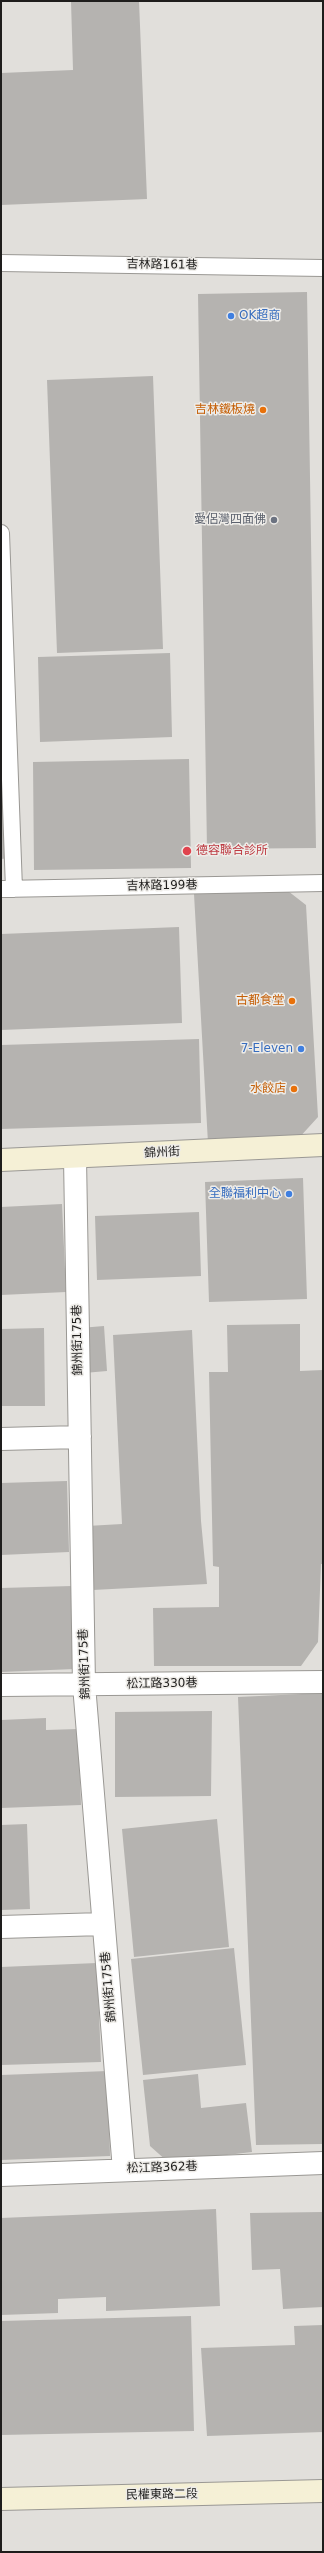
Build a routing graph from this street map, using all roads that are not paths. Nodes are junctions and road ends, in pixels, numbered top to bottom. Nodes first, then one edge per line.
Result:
1 (1, 263) edge
2 (323, 268) edge
3 (1, 533) edge
4 (323, 883) edge
5 (8, 889) edge
6 (323, 1145) edge
7 (75, 1158) junction
8 (1, 1160) edge
9 (80, 1437) junction
10 (1, 1439) edge
11 (323, 1682) edge
12 (84, 1684) junction
13 (1, 1685) edge
14 (103, 1924) junction
15 (1, 1927) edge
16 (323, 2163) edge
17 (124, 2170) junction
18 (1, 2175) edge
19 (323, 2491) edge
20 (1, 2499) edge

1 - 2 lane, 吉林路161巷
3 - 5 lane
4 - 5 lane, 吉林路199巷
6 - 7 street, 錦州街
7 - 8 street, 錦州街
7 - 9 street, 錦州街175巷
9 - 10 street
9 - 12 street, 錦州街175巷
11 - 12 street, 松江路330巷
12 - 13 street, 松江路330巷
12 - 14 street, 錦州街175巷
14 - 15 street
14 - 17 street, 錦州街175巷
16 - 17 street, 松江路362巷
17 - 18 street, 松江路362巷
19 - 20 street, 民權東路二段

